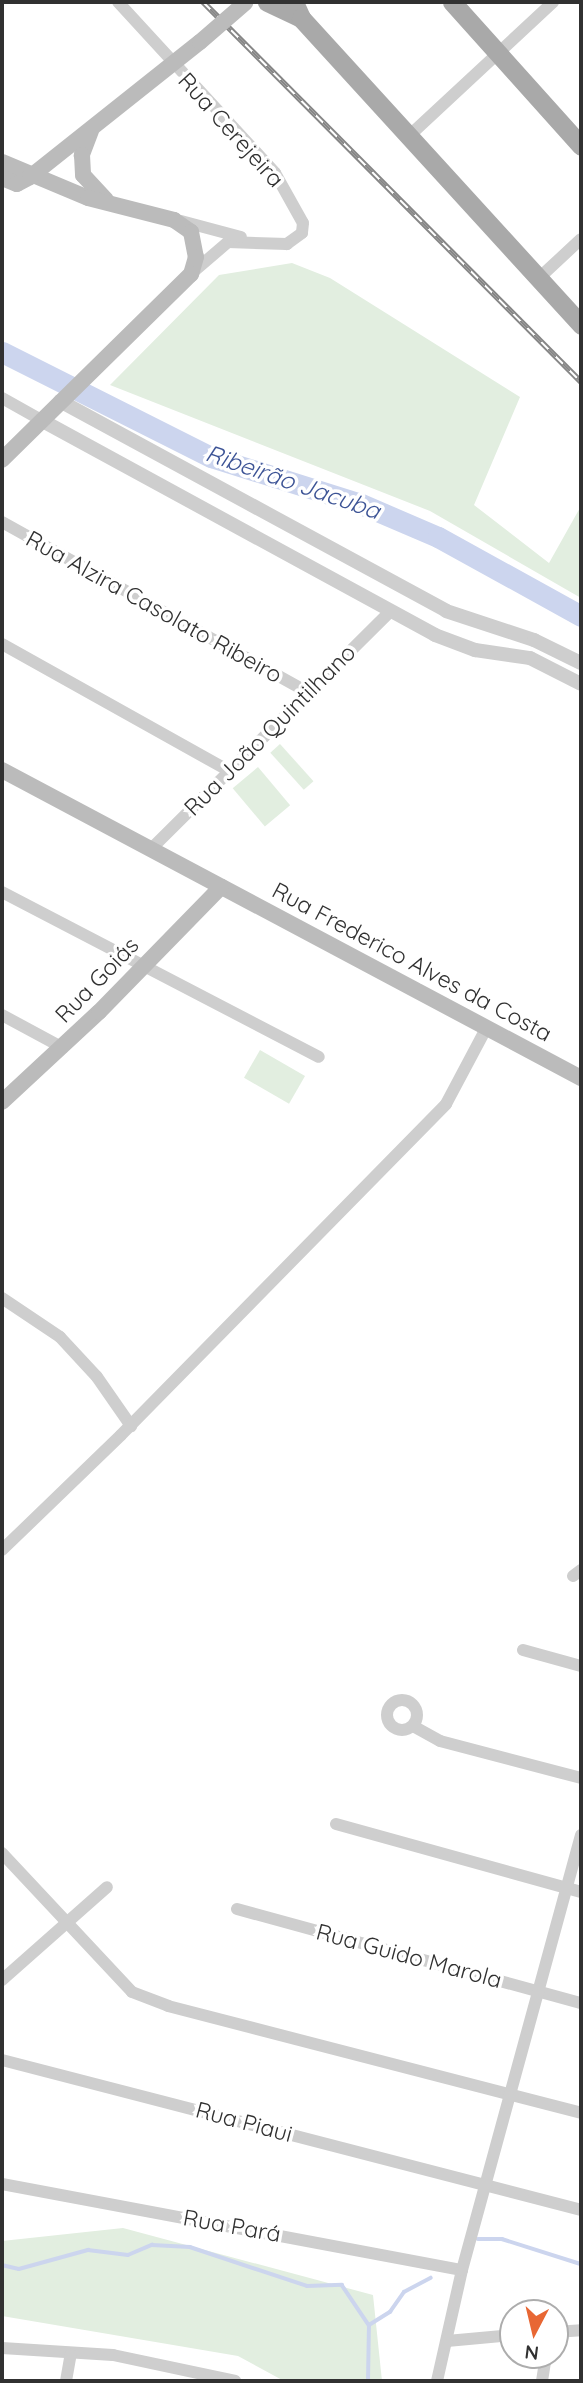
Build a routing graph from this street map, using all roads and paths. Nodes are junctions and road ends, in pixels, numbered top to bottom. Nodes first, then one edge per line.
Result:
1 (118, 2) edge
2 (246, 2) edge
3 (267, 2) edge
4 (452, 2) edge
5 (553, 2) edge
6 (297, 10) edge
7 (498, 53) junction
8 (172, 65) junction
9 (93, 128) junction
10 (409, 136) junction
11 (581, 146) edge
12 (2, 162) edge
13 (30, 177) junction
14 (2, 178) edge
15 (110, 203) junction
16 (174, 219) junction
17 (581, 239) edge
18 (265, 243) junction
19 (191, 274) junction
20 (539, 278) junction
21 (581, 325) edge
22 (63, 397) junction
23 (2, 398) edge
24 (41, 420) junction
25 (2, 460) edge
26 (2, 522) edge
27 (389, 580) junction
28 (420, 597) junction
29 (375, 602) junction
30 (391, 611) junction
31 (407, 619) junction
32 (2, 644) edge
33 (581, 663) edge
34 (581, 684) edge
35 (307, 692) junction
36 (2, 770) edge
37 (227, 770) junction
38 (150, 850) junction
39 (221, 887) junction
40 (2, 891) edge
41 (143, 966) junction
42 (2, 1014) edge
43 (487, 1027) junction
44 (63, 1048) junction
45 (319, 1057) dead end
46 (581, 1078) edge
47 (2, 1102) edge
48 (2, 1298) edge
49 (131, 1426) junction
50 (2, 1550) edge
51 (523, 1650) dead end
52 (581, 1666) edge
53 (413, 1726) dead end
54 (581, 1778) edge
55 (336, 1824) dead end
56 (581, 1835) edge
57 (2, 1853) edge
58 (107, 1887) dead end
59 (566, 1888) junction
60 (581, 1892) edge
61 (237, 1909) dead end
62 (64, 1923) junction
63 (2, 1980) edge
64 (539, 1991) junction
65 (581, 2003) edge
66 (2, 2060) edge
67 (511, 2094) junction
68 (581, 2113) edge
69 (2, 2184) edge
70 (487, 2185) junction
71 (581, 2210) edge
72 (462, 2270) junction
73 (499, 2336) edge
74 (447, 2340) junction
75 (2, 2348) edge
76 (71, 2354) junction
77 (66, 2381) edge
78 (235, 2381) edge
79 (437, 2381) edge

1 - 8 street, Rua Cerejeira
2 - 8 main road, bridge
3 - 6 main road
4 - 7 main road
5 - 7 street
6 - 10 main road
7 - 10 street
7 - 11 main road
8 - 9 main road
8 - 18 street, Rua Cerejeira
9 - 13 main road
9 - 15 main road
10 - 20 main road
12 - 13 main road
13 - 14 main road
13 - 15 main road
15 - 16 main road
16 - 18 street, Rua Cerejeira
16 - 19 main road
17 - 20 street
18 - 19 street, Rua Cerejeira
19 - 22 main road
20 - 21 main road
22 - 24 main road
22 - 27 street
23 - 24 street
24 - 25 main road
24 - 29 street
26 - 35 street, Rua Alzira Casolato Ribeiro
27 - 28 street
27 - 29 street
28 - 31 street
28 - 33 street
29 - 30 street
30 - 31 street
30 - 35 street, Rua João Quintilhano
31 - 34 street
32 - 37 street
35 - 37 street, Rua João Quintilhano
36 - 38 main road, Rua Frederico Alves da Costa
37 - 38 street, Rua João Quintilhano
38 - 39 main road, Rua Frederico Alves da Costa
39 - 41 main road, Rua Goiás
39 - 43 main road, Rua Frederico Alves da Costa
40 - 41 street
41 - 44 main road, Rua Goiás
41 - 45 street
42 - 44 street
43 - 46 main road, Rua Frederico Alves da Costa
43 - 49 street
44 - 47 main road, Rua Goiás
48 - 49 street
49 - 50 street
51 - 52 street
53 - 54 street
55 - 59 street
56 - 59 street
57 - 62 street
58 - 62 street
59 - 60 street
59 - 64 street
61 - 64 street, Rua Guido Marola
62 - 63 street
62 - 67 street
64 - 65 street, Rua Guido Marola
64 - 67 street
66 - 70 street, Rua Piaui
67 - 68 street
67 - 70 street
69 - 72 street, Rua Pará
70 - 71 street, Rua Piaui
70 - 72 street
72 - 74 street
73 - 74 street
74 - 79 street
75 - 76 street
76 - 77 street
76 - 78 street

